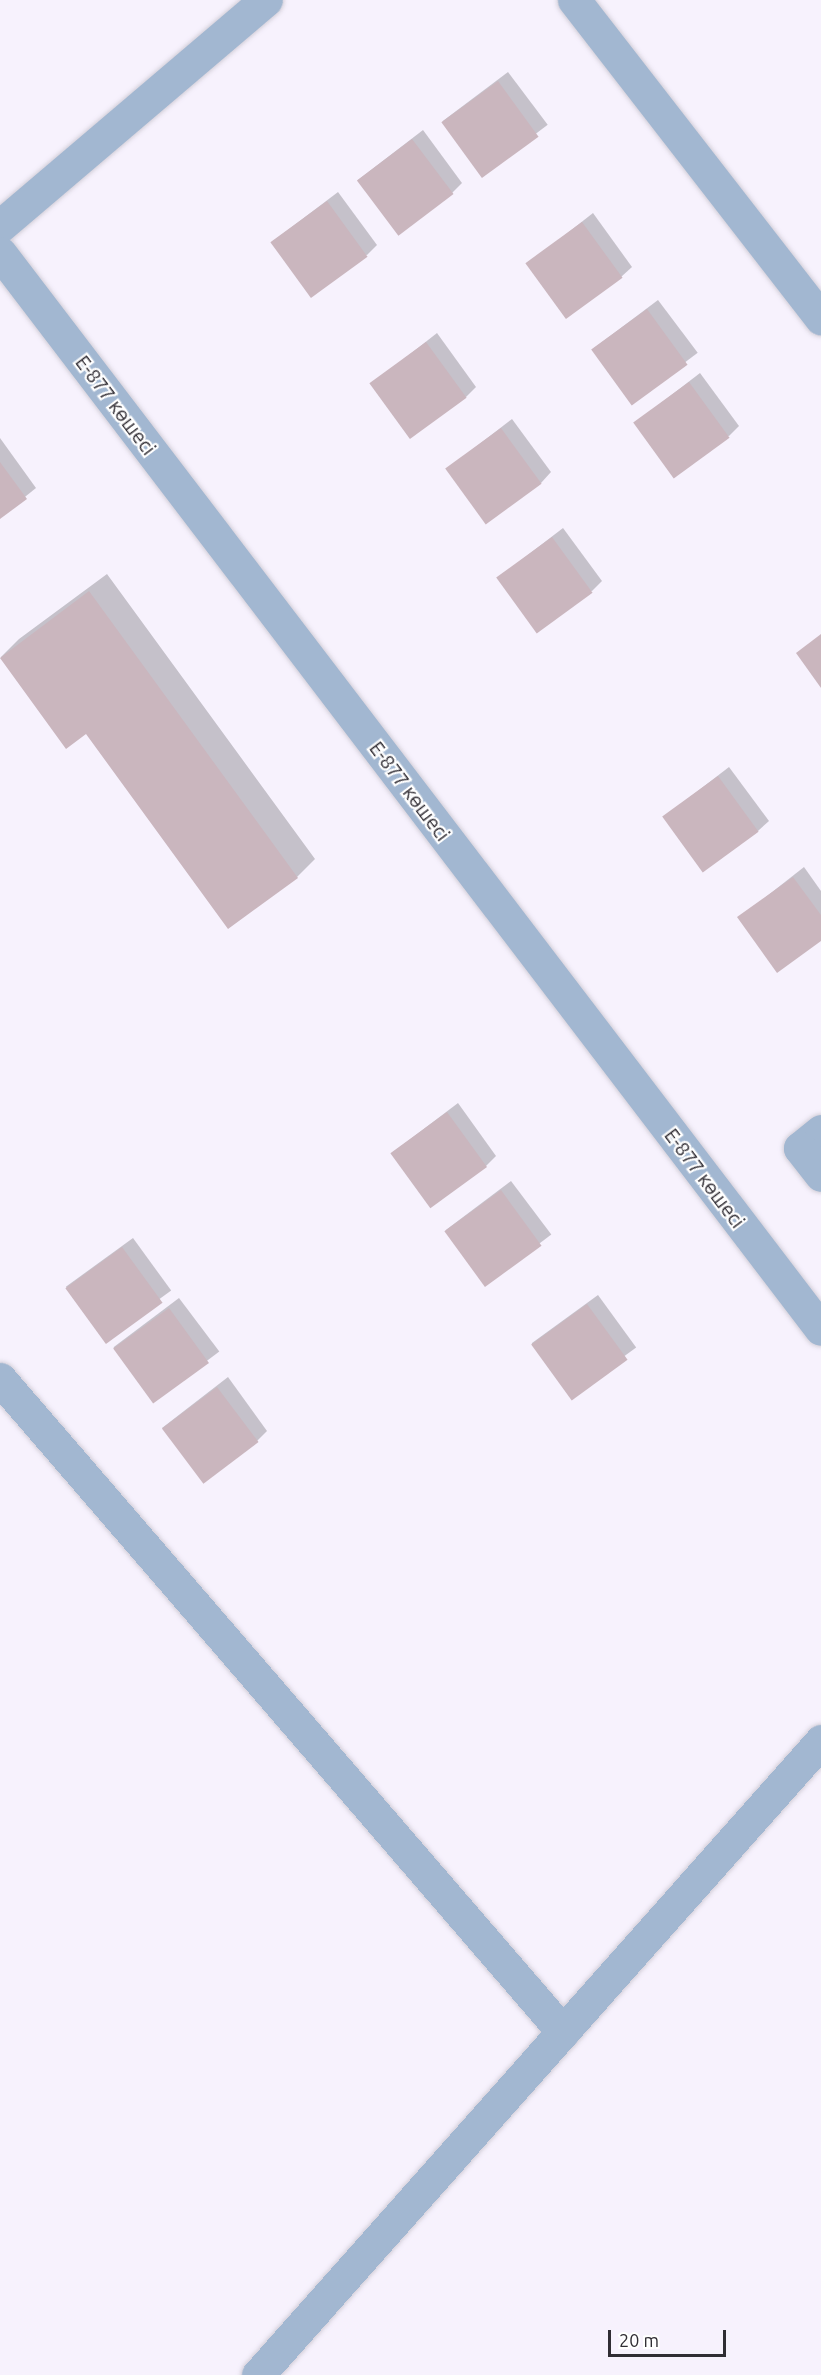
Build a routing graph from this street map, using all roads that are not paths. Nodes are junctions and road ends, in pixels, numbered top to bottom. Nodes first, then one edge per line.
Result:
1 (266, 0) edge
2 (574, 0) edge
3 (0, 226) edge
4 (0, 253) edge
5 (821, 319) edge
6 (821, 1131) edge
7 (821, 1175) edge
8 (821, 1329) edge
9 (0, 1379) edge
10 (821, 1741) edge
11 (562, 2032) junction
12 (258, 2375) edge

1 - 3 street
2 - 5 street
4 - 8 street, Е-877 көшесі
6 - 7 street
9 - 11 street
10 - 11 street
11 - 12 street

